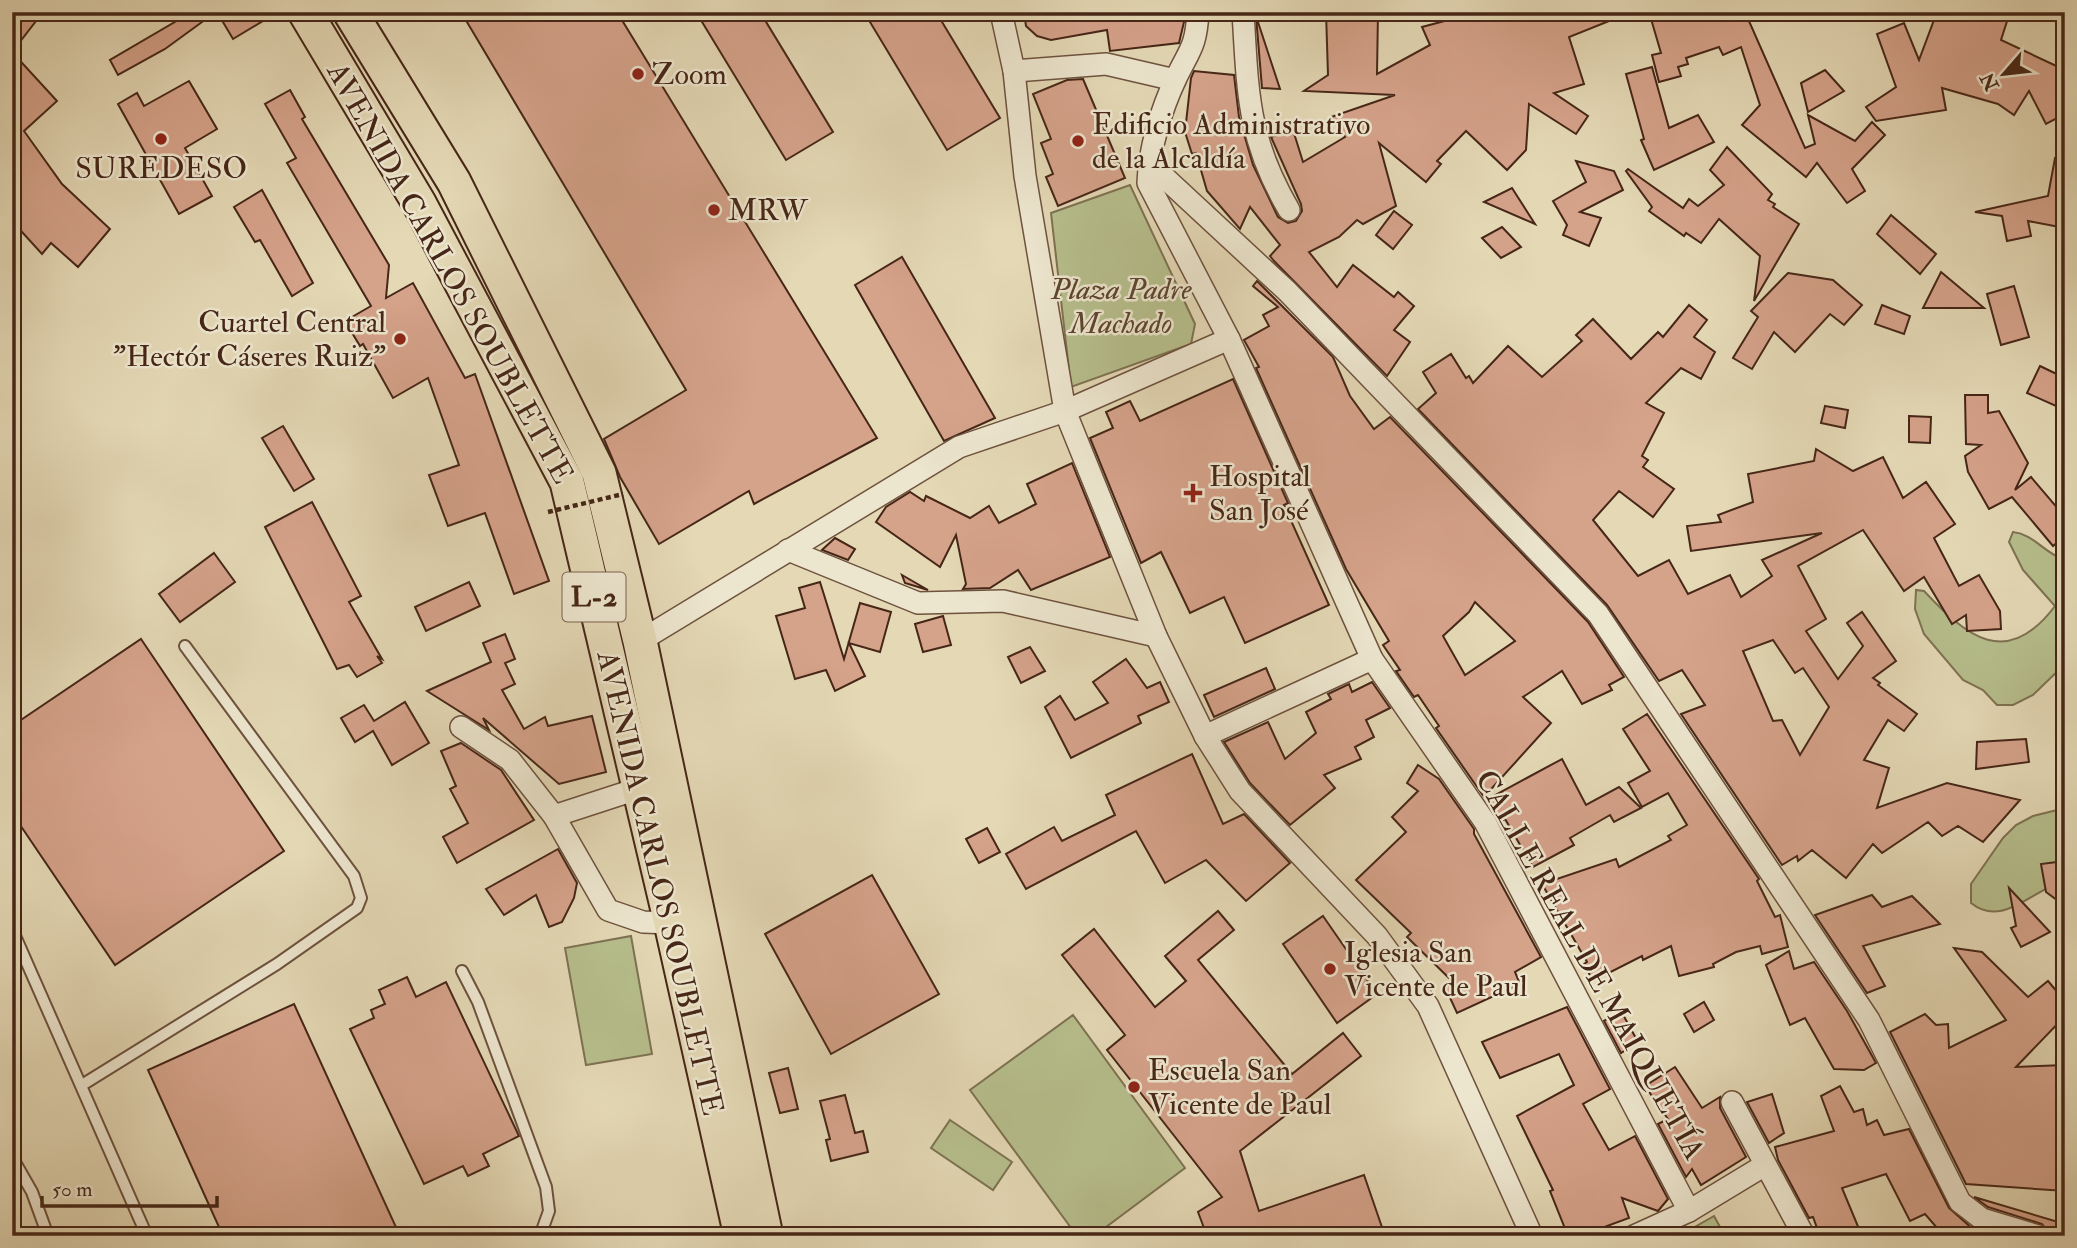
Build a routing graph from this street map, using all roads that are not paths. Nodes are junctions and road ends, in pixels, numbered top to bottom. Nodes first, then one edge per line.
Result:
1 (305, 12) edge
2 (350, 12) edge
3 (1001, 12) edge
4 (1198, 12) edge
5 (1243, 12) edge
6 (1014, 71) junction
7 (1175, 80) junction
8 (1149, 163) junction
9 (1289, 210) dead end
10 (1229, 339) junction
11 (1065, 411) junction
12 (788, 550) junction
13 (1156, 636) junction
14 (640, 641) junction
15 (184, 646) dead end
16 (1372, 659) junction
17 (461, 727) dead end
18 (1205, 736) junction
19 (640, 788) junction
20 (554, 816) junction
21 (671, 923) junction
22 (12, 929) edge
23 (462, 971) dead end
24 (82, 1085) junction
25 (1732, 1102) dead end
26 (12, 1157) edge
27 (1765, 1165) junction
28 (1689, 1210) junction
29 (48, 1236) edge
30 (147, 1236) edge
31 (540, 1236) edge
32 (741, 1236) edge
33 (766, 1236) edge
34 (1532, 1236) edge
35 (1634, 1236) edge
36 (1804, 1236) edge
37 (2038, 1236) edge

1 - 19 main road, AVENIDA CARLOS SOUBLETTE / L-2
2 - 14 main road, AVENIDA CARLOS SOUBLETTE / L-2
3 - 6 street
4 - 7 street, CALLE REAL DE MAIQUETÍA
5 - 9 street
6 - 7 street
6 - 11 street
7 - 8 street, CALLE REAL DE MAIQUETÍA
8 - 10 street, CALLE REAL DE MAIQUETÍA
8 - 37 street
10 - 11 street
10 - 16 street, CALLE REAL DE MAIQUETÍA
11 - 12 street
11 - 13 street
12 - 13 street
12 - 14 street
13 - 18 street
14 - 33 main road, AVENIDA CARLOS SOUBLETTE / L-2
15 - 24 lane
16 - 18 street
16 - 28 street, CALLE REAL DE MAIQUETÍA
17 - 20 street
18 - 34 street
19 - 20 street
19 - 21 main road, AVENIDA CARLOS SOUBLETTE / L-2
20 - 21 street
21 - 32 main road, AVENIDA CARLOS SOUBLETTE / L-2
22 - 24 lane
23 - 31 lane
24 - 30 lane
25 - 27 street
26 - 29 lane
27 - 28 street
27 - 36 street
28 - 35 street

